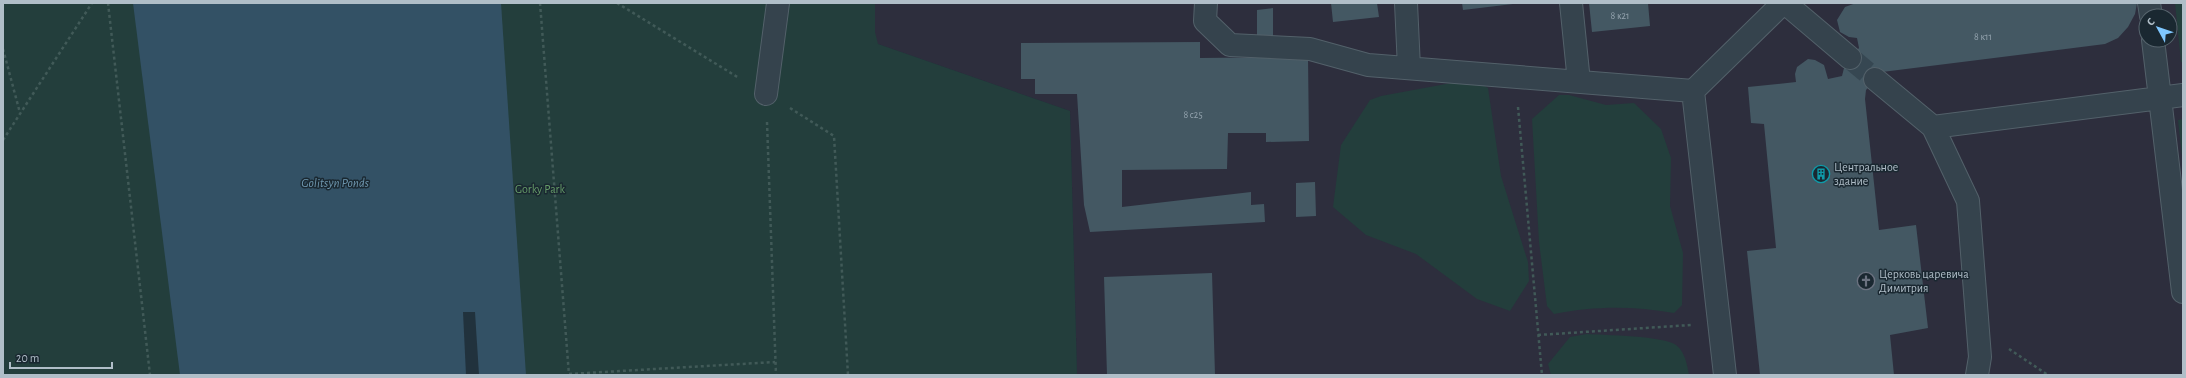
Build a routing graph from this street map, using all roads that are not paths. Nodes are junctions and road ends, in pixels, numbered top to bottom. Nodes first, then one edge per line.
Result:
1 (778, 3) edge
2 (1206, 3) edge
3 (1406, 3) edge
4 (1571, 3) edge
5 (1784, 3) edge
6 (2154, 48) edge
7 (1850, 58) tunnel mouth
8 (1409, 68) junction
9 (1875, 79) tunnel mouth
10 (1580, 82) junction
11 (1693, 91) junction
12 (766, 94) road end
13 (2183, 95) edge
14 (2160, 98) junction
15 (1932, 127) junction
16 (2183, 292) edge
17 (1725, 375) edge
18 (1977, 375) edge

1 - 12 lane
2 - 8 lane
3 - 8 lane
4 - 10 lane
5 - 7 lane
5 - 11 lane
6 - 14 lane
8 - 10 lane
9 - 15 lane
10 - 11 lane
11 - 17 lane
13 - 14 lane
14 - 15 lane
14 - 16 lane
15 - 18 lane

